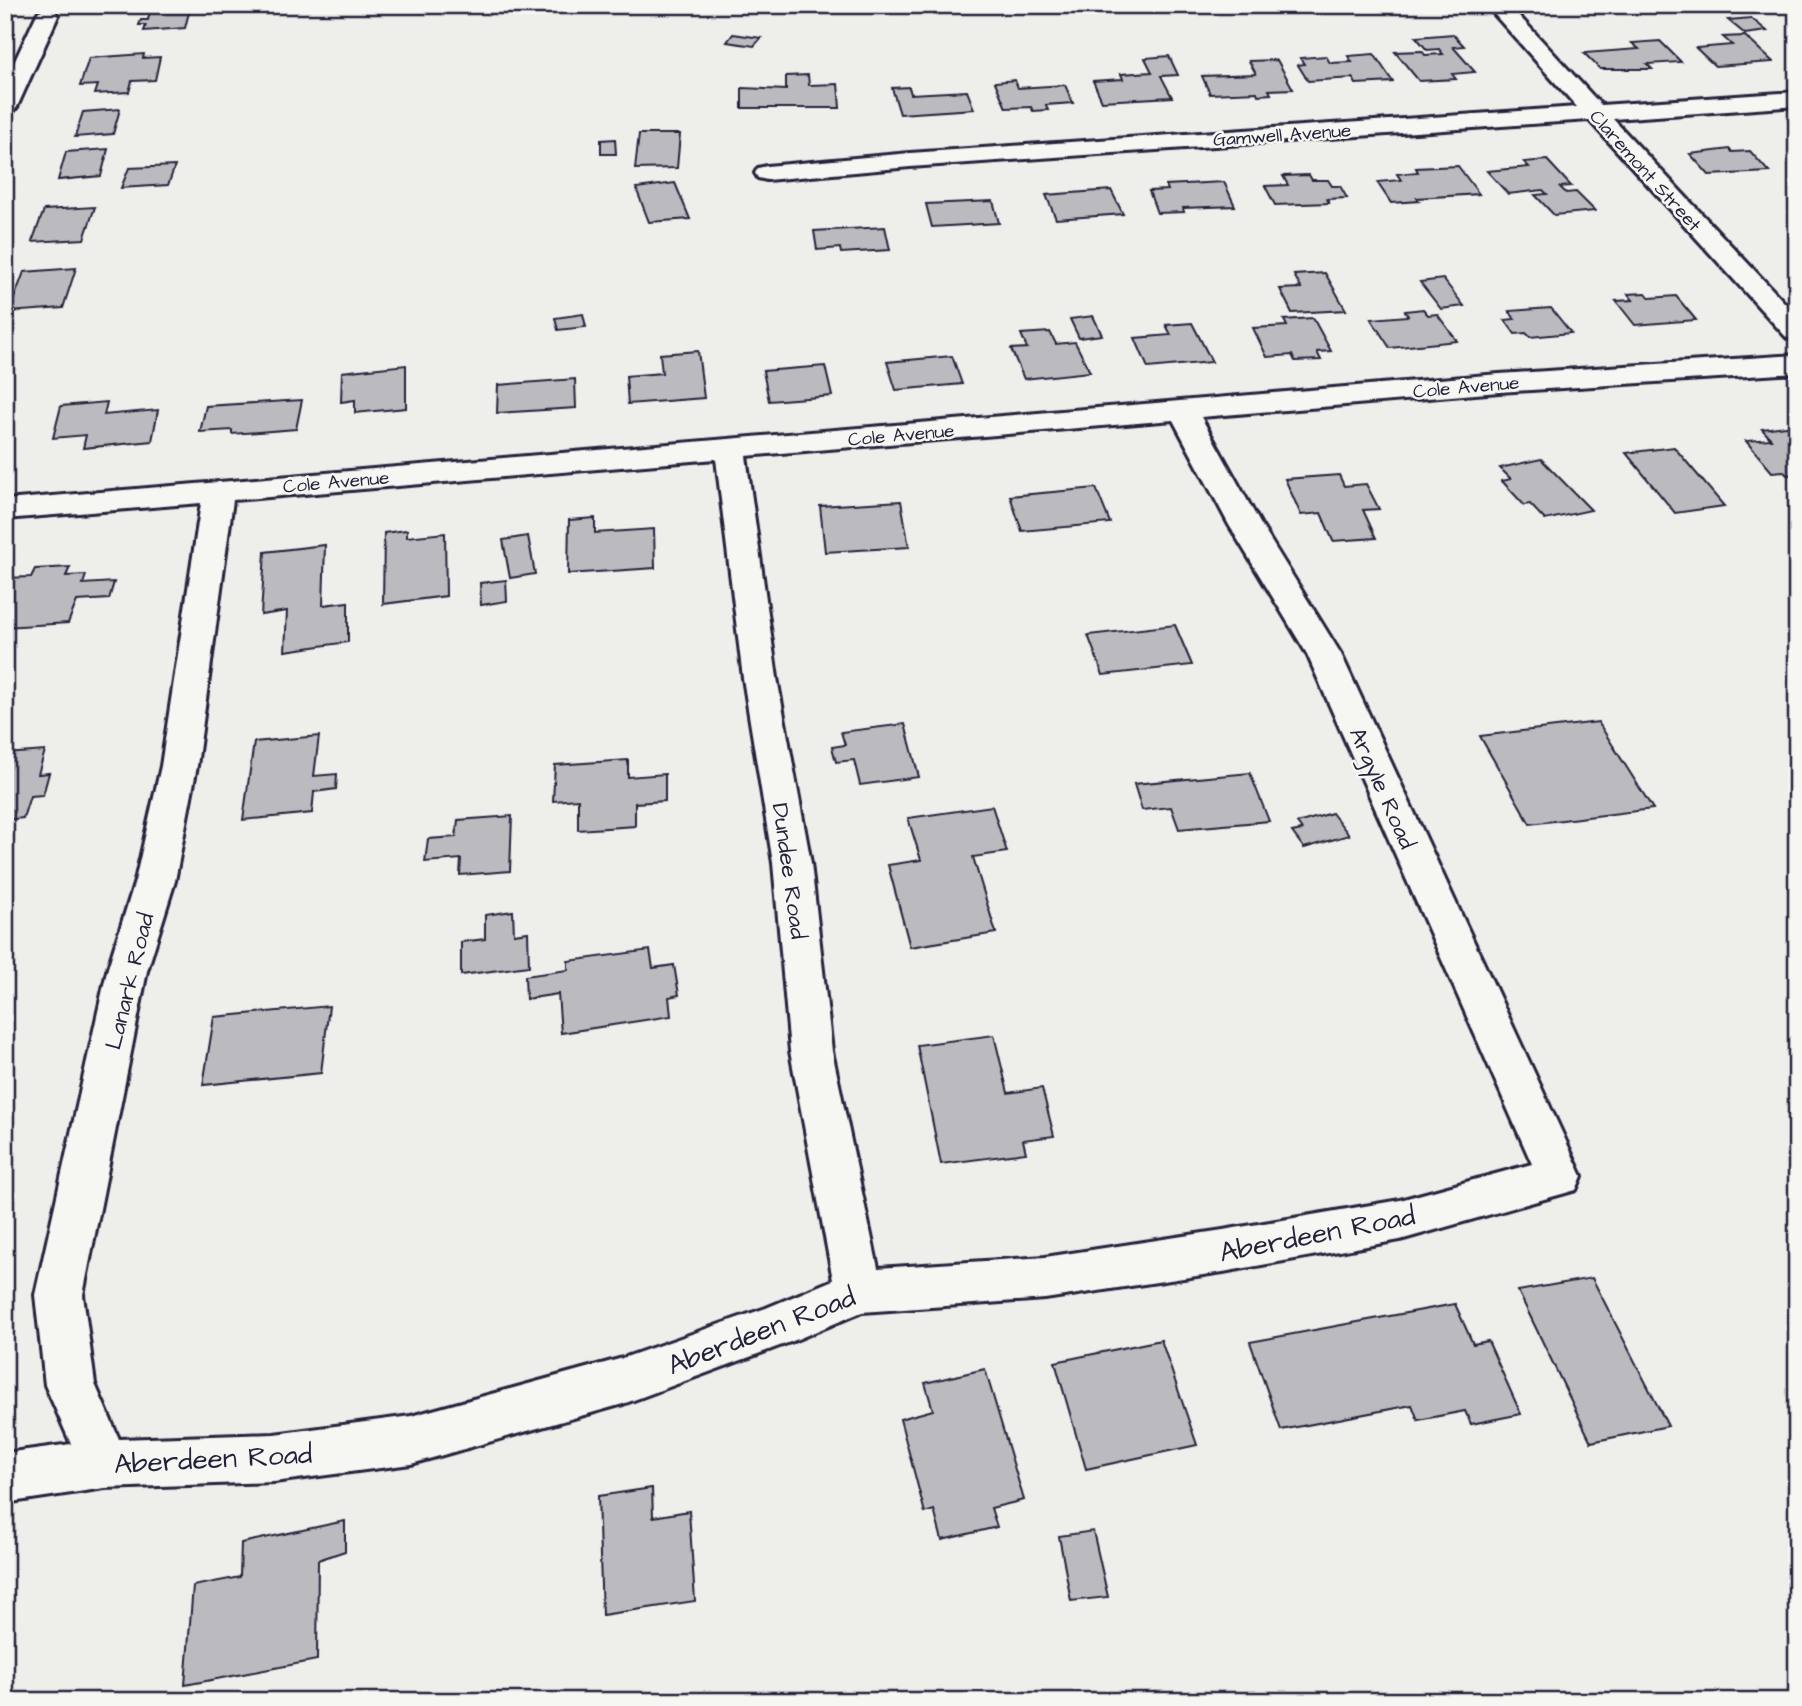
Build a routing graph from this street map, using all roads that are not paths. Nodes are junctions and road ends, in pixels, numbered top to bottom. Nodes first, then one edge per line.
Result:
1 (1497, 5) edge
2 (47, 16) dead end
3 (1797, 99) edge
4 (5, 107) edge
5 (1596, 114) junction
6 (767, 173) dead end
7 (1797, 332) edge
8 (1797, 363) edge
9 (1183, 411) junction
10 (730, 449) junction
11 (219, 490) junction
12 (5, 510) edge
13 (1560, 1176) joint
14 (859, 1291) junction
15 (105, 1464) junction
16 (5, 1478) edge

1 - 5 street, Claremont Street
2 - 4 street
3 - 5 street, Gamwell Avenue
5 - 6 street, Gamwell Avenue
5 - 7 street, Claremont Street
8 - 9 street, Cole Avenue
9 - 10 street, Cole Avenue
9 - 13 street, Argyle Road
10 - 11 street, Cole Avenue
10 - 14 street, Dundee Road
11 - 12 street, Cole Avenue
11 - 15 street, Lanark Road
13 - 14 street, Aberdeen Road
14 - 15 street, Aberdeen Road
15 - 16 street, Aberdeen Road

